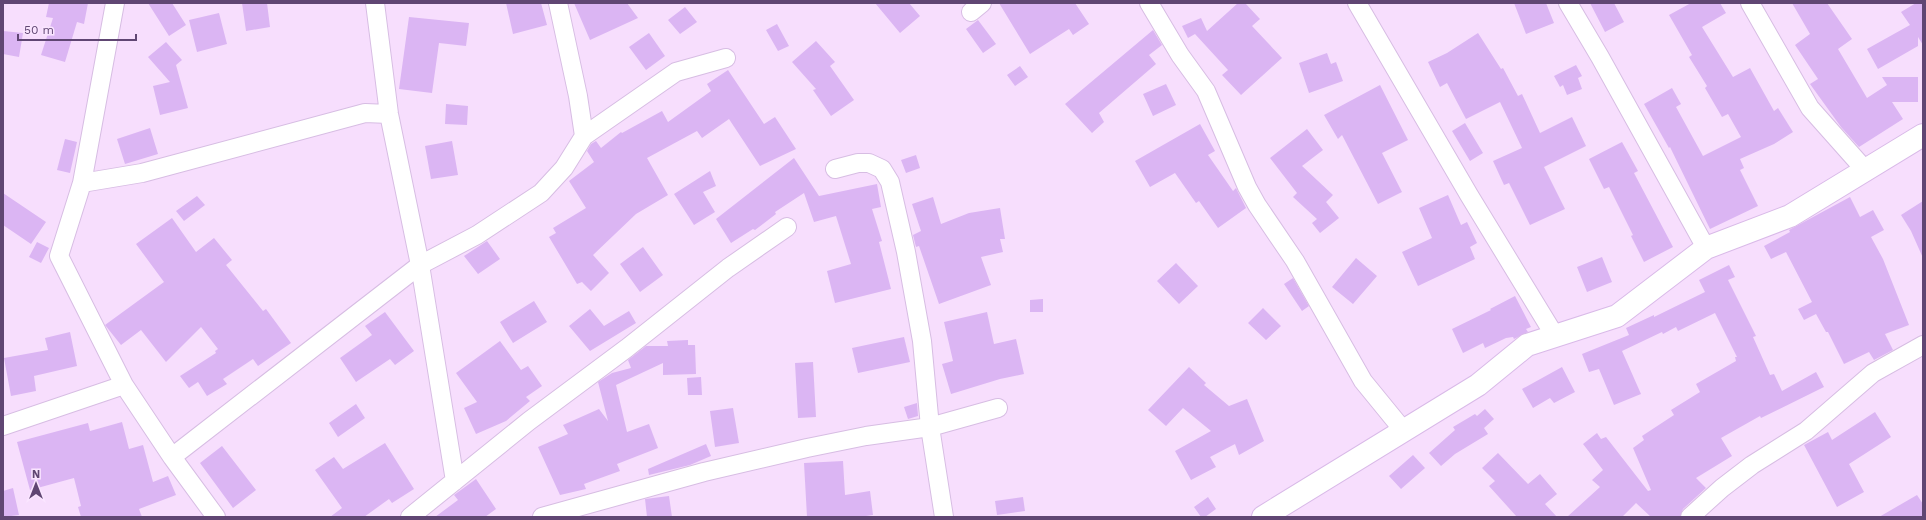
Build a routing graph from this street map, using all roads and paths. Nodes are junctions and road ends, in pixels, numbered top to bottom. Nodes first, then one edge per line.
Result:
1 (115, 3) edge
2 (375, 3) edge
3 (558, 3) edge
4 (1149, 3) edge
5 (1357, 3) edge
6 (1568, 3) edge
7 (1750, 3) edge
8 (726, 58) dead end
9 (389, 114) junction
10 (1923, 135) edge
11 (584, 136) junction
12 (835, 169) dead end
13 (1866, 171) junction
14 (82, 183) junction
15 (787, 227) dead end
16 (1706, 248) junction
17 (420, 265) junction
18 (1555, 336) junction
19 (1923, 346) edge
20 (124, 385) junction
21 (998, 408) dead end
22 (3, 426) edge
23 (930, 427) junction
24 (1403, 430) junction
25 (172, 457) junction
26 (455, 481) junction
27 (1269, 515) edge
28 (216, 517) edge
29 (410, 517) edge
30 (542, 517) edge
31 (944, 517) edge
32 (1690, 517) edge

1 - 14 street
2 - 9 street
3 - 11 street
4 - 24 street
5 - 18 street
6 - 16 street
7 - 13 street
8 - 11 street
9 - 14 street
9 - 17 street
10 - 13 street
11 - 17 street
12 - 23 street
13 - 16 street
14 - 20 street
15 - 26 street
16 - 18 street
17 - 25 street
17 - 26 street
18 - 24 street
19 - 32 street
20 - 22 street
20 - 25 street
21 - 23 street
23 - 30 street
23 - 31 street
24 - 27 street
25 - 28 street
26 - 29 street

